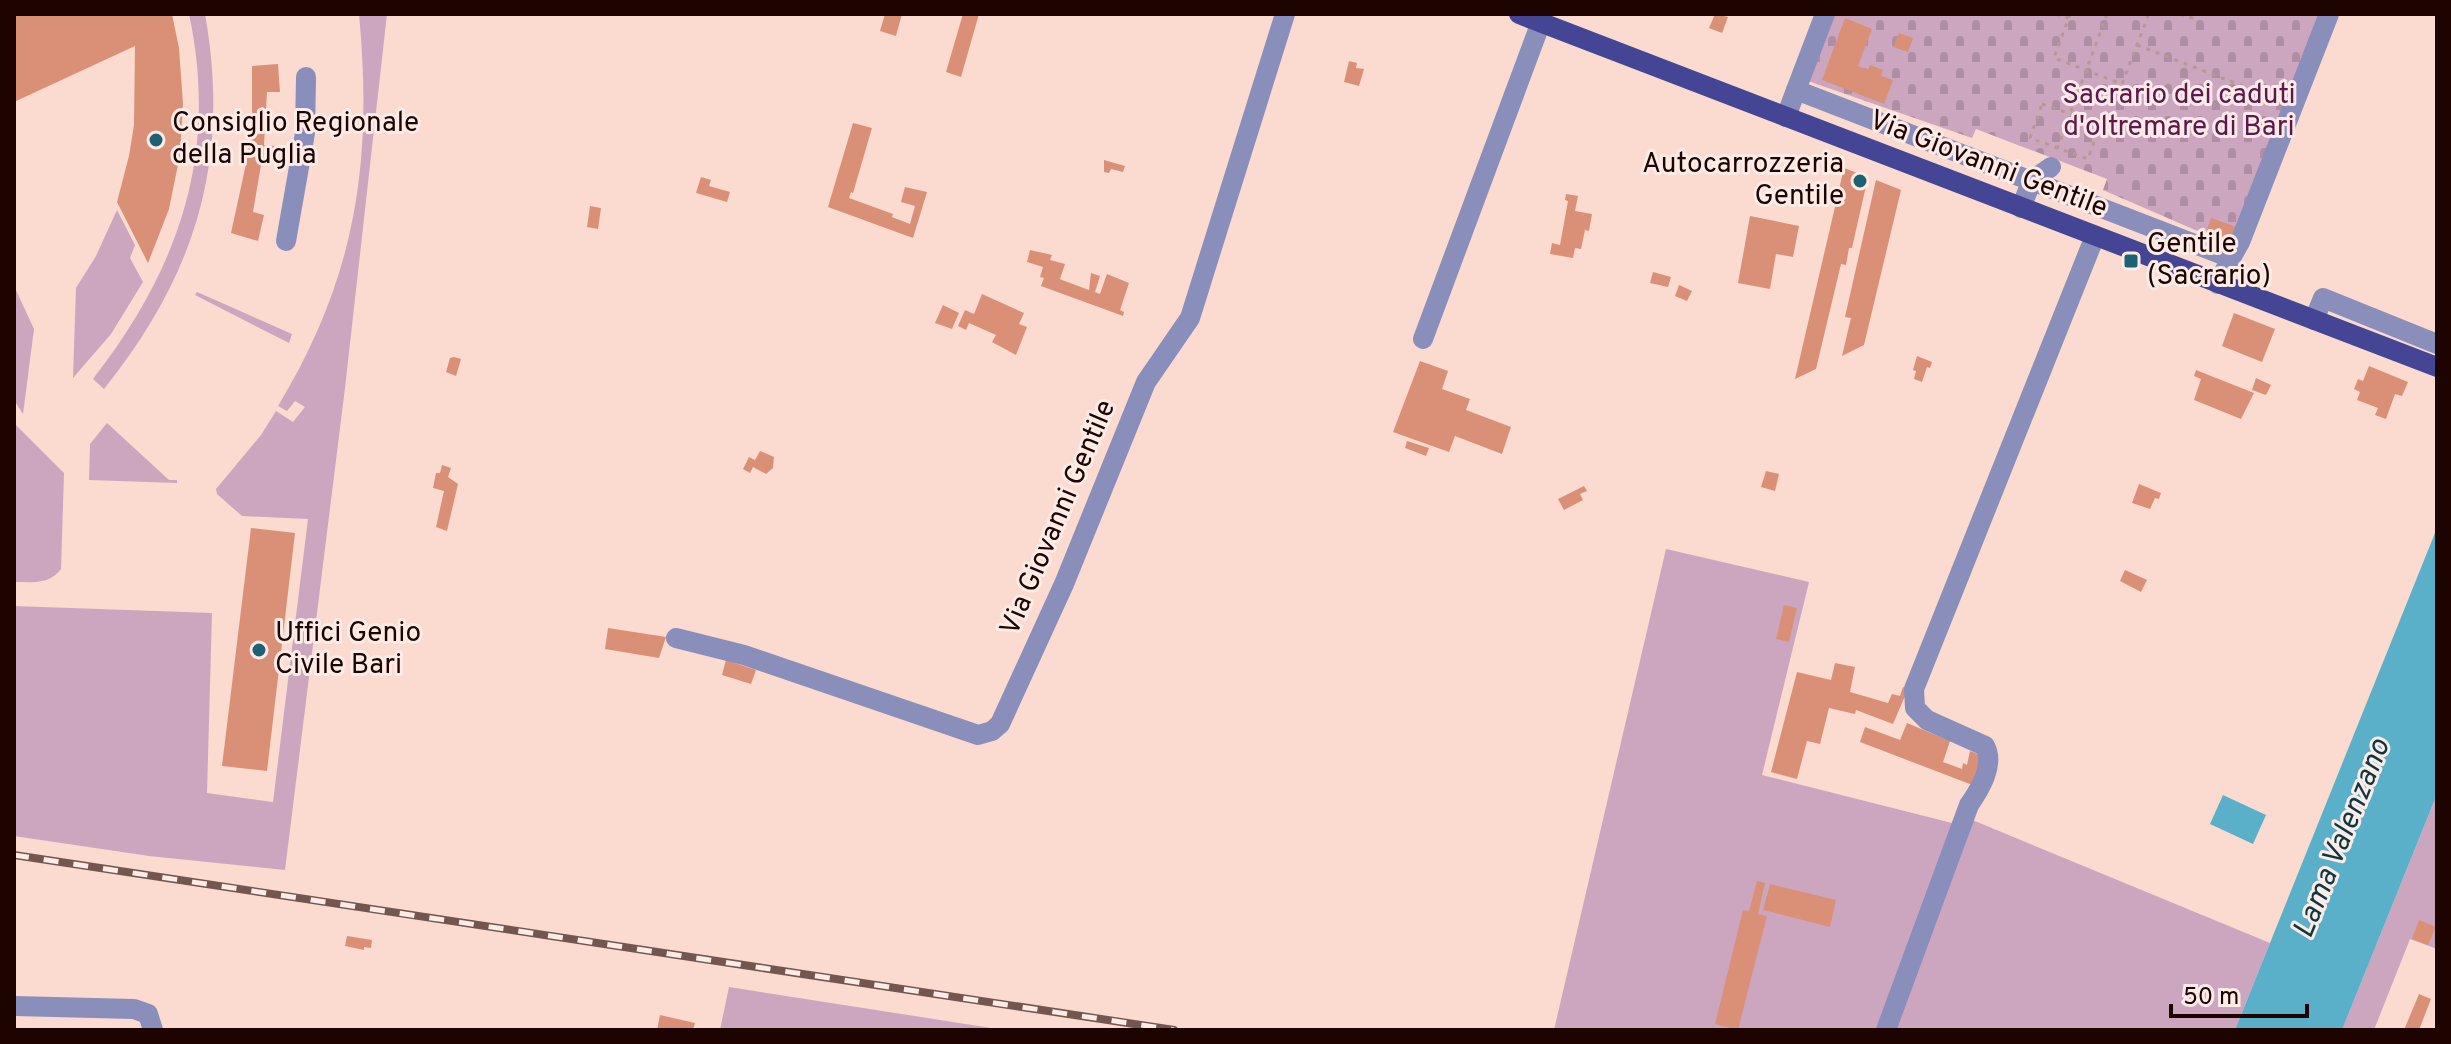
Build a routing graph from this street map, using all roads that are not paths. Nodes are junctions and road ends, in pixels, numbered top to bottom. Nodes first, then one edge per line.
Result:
1 (1285, 14) edge
2 (1519, 14) edge
3 (1825, 14) edge
4 (2329, 14) edge
5 (1541, 22) junction
6 (306, 77) dead end
7 (1796, 90) junction
8 (1786, 117) junction
9 (1926, 140) junction
10 (2054, 158) road end
11 (1917, 167) junction
12 (2032, 180) junction
13 (2021, 208) junction
14 (2140, 223) junction
15 (2095, 236) junction
16 (286, 241) dead end
17 (2130, 250) junction
18 (2231, 258) junction
19 (2218, 284) junction
20 (2314, 320) junction
21 (1423, 339) dead end
22 (2437, 344) edge
23 (2437, 367) edge
24 (676, 638) dead end
25 (14, 1006) edge
26 (153, 1030) edge
27 (1886, 1030) edge

1 - 24 street, Via Giovanni Gentile
2 - 5 main road, Via Giovanni Gentile
3 - 7 street
4 - 18 street
5 - 8 main road, Via Giovanni Gentile
5 - 21 street
6 - 16 street
7 - 8 street
7 - 9 street
8 - 11 main road, Via Giovanni Gentile
9 - 11 street
9 - 12 street
10 - 12 street
11 - 13 main road, Via Giovanni Gentile
12 - 13 street
12 - 14 street
13 - 15 main road, Via Giovanni Gentile
14 - 17 street
14 - 18 street
15 - 17 main road, Via Giovanni Gentile
15 - 27 street
17 - 19 main road, Via Giovanni Gentile
18 - 19 street
19 - 20 main road, Via Giovanni Gentile
20 - 22 street
20 - 23 main road, Via Giovanni Gentile
25 - 26 street

